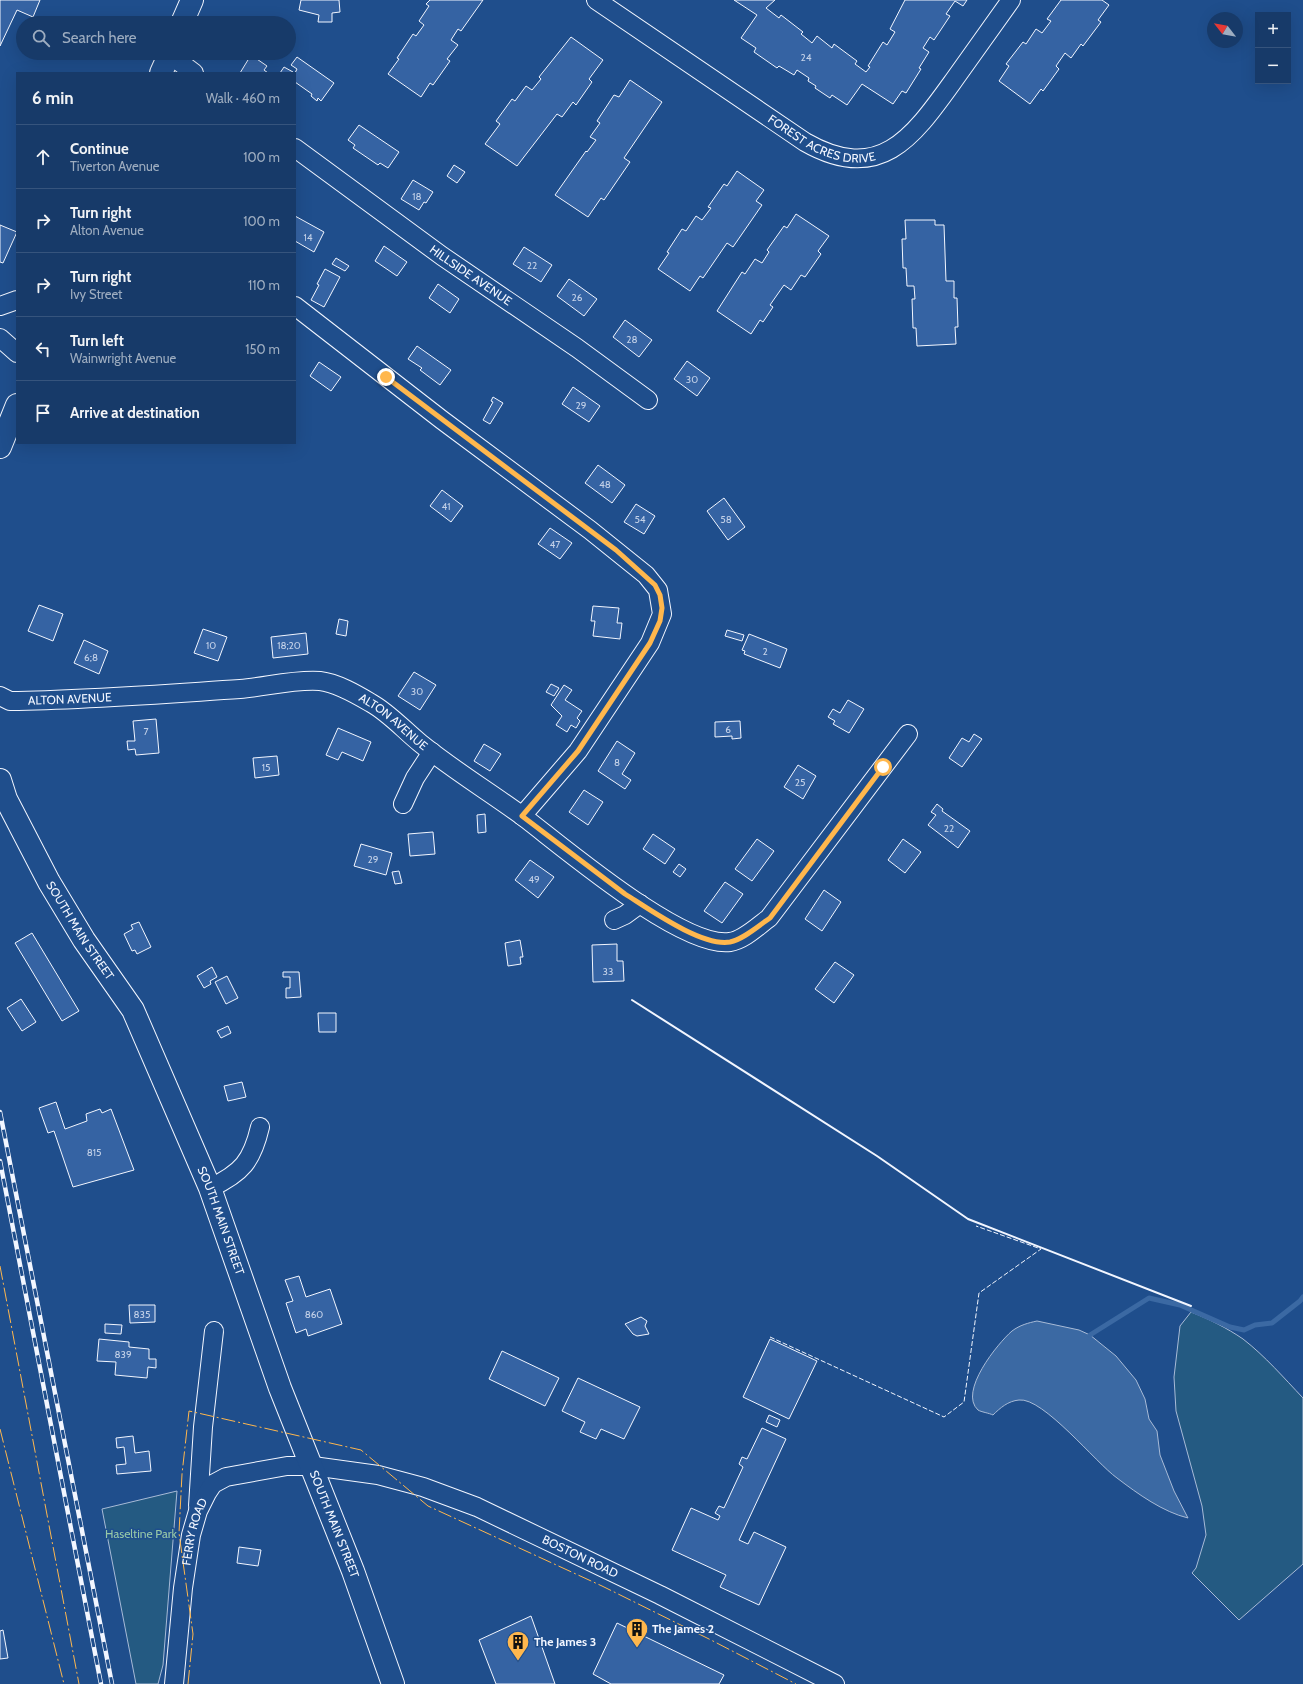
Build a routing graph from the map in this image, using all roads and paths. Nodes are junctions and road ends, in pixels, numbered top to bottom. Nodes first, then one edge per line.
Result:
1 (192, 0) edge
2 (596, 0) edge
3 (1011, 0) edge
4 (185, 16) edge
5 (166, 60) edge
6 (192, 72) edge
7 (296, 149) edge
8 (16, 300) edge
9 (0, 306) edge
10 (296, 307) edge
11 (0, 338) edge
12 (16, 352) edge
13 (648, 400) dead end
14 (16, 407) edge
15 (0, 447) edge
16 (0, 696) edge
17 (908, 734) dead end
18 (432, 752) junction
19 (0, 780) edge
20 (403, 804) dead end
21 (522, 816) junction
22 (640, 904) junction
23 (614, 920) dead end
24 (260, 1127) dead end
25 (210, 1188) junction
26 (214, 1331) dead end
27 (313, 1466) junction
28 (198, 1511) junction
29 (174, 1684) edge
30 (394, 1684) edge
31 (835, 1684) edge

1 - 4 main road
2 - 3 street, FOREST ACRES DRIVE
5 - 6 street
7 - 13 street, HILLSIDE AVENUE
8 - 9 street
10 - 21 street
11 - 12 street
14 - 15 main road
16 - 18 street, ALTON AVENUE
17 - 22 street, ALTON AVENUE
18 - 20 street
18 - 21 street, ALTON AVENUE
19 - 25 main road, SOUTH MAIN STREET
21 - 22 street, ALTON AVENUE
22 - 23 street
24 - 25 street
25 - 27 main road, SOUTH MAIN STREET
26 - 28 street
27 - 28 street, FERRY ROAD
27 - 30 main road, SOUTH MAIN STREET
27 - 31 street, BOSTON ROAD
28 - 29 street, FERRY ROAD

